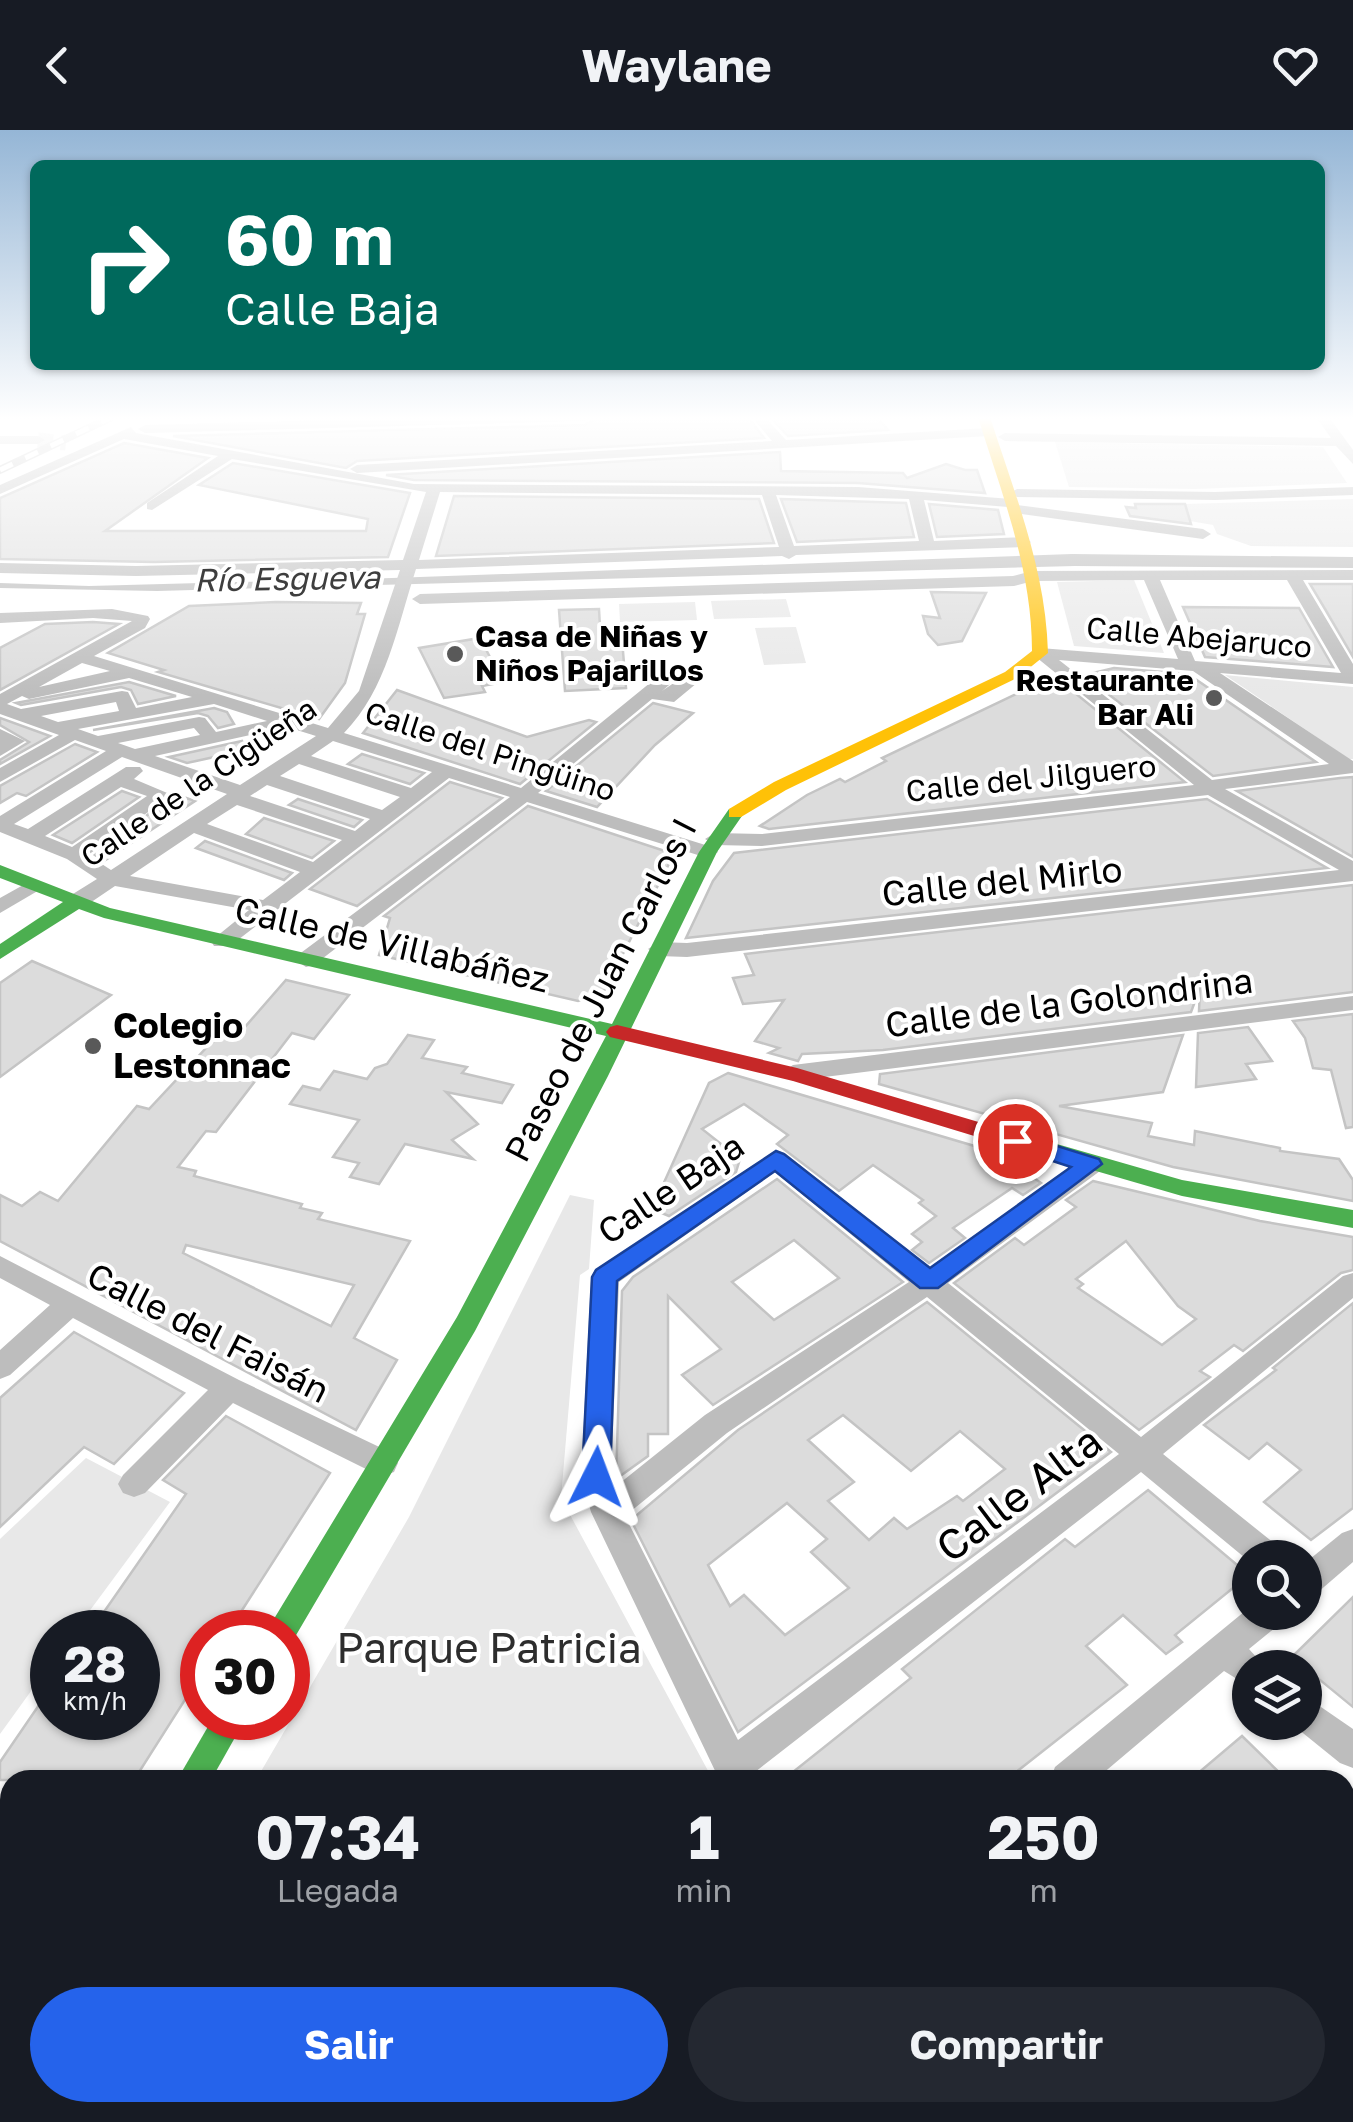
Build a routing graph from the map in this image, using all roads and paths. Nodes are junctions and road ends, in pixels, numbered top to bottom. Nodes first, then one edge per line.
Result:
1 (427, 510) edge
2 (774, 510) edge
3 (919, 510) edge
4 (1016, 510) edge
5 (1061, 510) edge
6 (1203, 534) dead end
7 (1022, 542) junction
8 (928, 547) junction
9 (789, 554) junction
10 (0, 568) edge
11 (408, 568) junction
12 (1032, 574) junction
13 (1150, 575) junction
14 (1292, 575) junction
15 (1353, 576) edge
16 (420, 599) dead end
17 (0, 618) edge
18 (30, 620) junction
19 (0, 636) edge
20 (1330, 640) junction
21 (1353, 640) edge
22 (1040, 653) junction
23 (81, 657) junction
24 (1194, 666) junction
25 (131, 672) junction
26 (1353, 678) edge
27 (649, 693) dead end
28 (218, 697) junction
29 (6, 706) edge
30 (130, 715) junction
31 (294, 720) junction
32 (57, 728) junction
33 (333, 733) junction
34 (212, 739) junction
35 (5, 742) edge
36 (96, 742) junction
37 (40, 753) junction
38 (135, 755) junction
39 (297, 757) junction
40 (1350, 767) edge
41 (88, 770) junction
42 (446, 770) junction
43 (0, 776) edge
44 (266, 778) junction
45 (120, 780) junction
46 (205, 781) junction
47 (1210, 789) junction
48 (162, 795) junction
49 (414, 795) junction
50 (240, 796) junction
51 (522, 796) junction
52 (385, 817) junction
53 (0, 824) edge
54 (193, 826) junction
55 (29, 836) junction
56 (358, 838) junction
57 (712, 846) junction
58 (74, 855) junction
59 (315, 870) junction
60 (0, 871) edge
61 (1353, 873) edge
62 (112, 879) junction
63 (34, 885) junction
64 (76, 902) junction
65 (0, 907) edge
66 (266, 907) junction
67 (222, 940) junction
68 (659, 949) junction
69 (0, 953) edge
70 (306, 960) junction
71 (1353, 1003) edge
72 (617, 1032) junction
73 (794, 1072) junction
74 (1091, 1164) junction
75 (1353, 1219) edge
76 (0, 1266) edge
77 (929, 1282) junction
78 (1353, 1284) edge
79 (70, 1304) junction
80 (0, 1367) edge
81 (229, 1388) junction
82 (1143, 1453) junction
83 (384, 1462) junction
84 (134, 1484) dead end
85 (607, 1512) junction
86 (1247, 1540) edge
87 (1353, 1543) edge
88 (1322, 1569) edge
89 (294, 1610) edge
90 (1232, 1664) edge
91 (1322, 1727) edge
92 (217, 1740) edge
93 (1353, 1751) edge
94 (199, 1770) edge
95 (734, 1770) edge
96 (741, 1770) edge
97 (1082, 1770) edge

1 - 11 street, Calle de la Cigüeña
2 - 9 street
3 - 8 street
4 - 7 main road
5 - 6 street
7 - 8 street
7 - 12 main road
8 - 9 street
9 - 11 street
10 - 11 street
11 - 33 street, Calle de la Cigüeña
12 - 13 street
12 - 16 street
12 - 22 main road
13 - 14 street
13 - 24 street
14 - 15 street
14 - 20 street
17 - 18 street
18 - 19 street
18 - 23 street
20 - 21 street
20 - 26 street
22 - 24 street, Calle Abejaruco
22 - 47 street
22 - 57 main road, Paseo de Juan Carlos I
23 - 25 street, Calle del Pingüino
23 - 29 street
24 - 26 street, Calle Abejaruco
24 - 40 street
25 - 28 street, Calle del Pingüino
25 - 29 street
27 - 51 street
28 - 30 street
28 - 31 street, Calle del Pingüino
29 - 30 street
29 - 32 street
30 - 32 street
31 - 33 street, Calle del Pingüino
31 - 34 street
32 - 35 street
32 - 36 street
32 - 37 street
33 - 39 street, Calle de la Cigüeña
33 - 42 street, Calle del Pingüino
34 - 36 street
34 - 38 street
36 - 38 street
37 - 41 street
37 - 43 street
38 - 41 street
38 - 45 street
38 - 46 street
39 - 44 street, Calle de la Cigüeña
39 - 49 street
40 - 47 street, Calle del Jilguero
41 - 53 street
42 - 49 street
42 - 51 street, Calle del Pingüino
44 - 50 street, Calle de la Cigüeña
44 - 52 street
45 - 48 street
45 - 55 street
46 - 48 street
46 - 50 street
47 - 57 street, Calle del Jilguero
47 - 61 street
48 - 58 street
49 - 52 street
50 - 54 street, Calle de la Cigüeña
50 - 56 street
51 - 57 street, Calle del Pingüino
51 - 70 street
52 - 56 street
53 - 55 street
54 - 59 street
54 - 62 street, Calle de la Cigüeña
55 - 58 street
56 - 59 street
57 - 68 main road, Paseo de Juan Carlos I
58 - 62 street
59 - 66 street
60 - 63 main road, Calle de Villabáñez
61 - 68 street, Calle del Mirlo
62 - 64 street, Calle de la Cigüeña
62 - 66 street
63 - 64 main road, Calle de Villabáñez
63 - 65 street
64 - 67 main road, Calle de Villabáñez
64 - 69 main road, Calle de la Cigüeña
66 - 67 street
67 - 70 main road, Calle de Villabáñez
68 - 72 main road, Paseo de Juan Carlos I
70 - 72 main road, Calle de Villabáñez
71 - 73 street, Calle de la Golondrina
72 - 73 main road, Calle de Villabáñez
72 - 83 main road, Paseo de Juan Carlos I
73 - 74 main road, Calle de Villabáñez
74 - 75 main road, Calle de Villabáñez
74 - 77 street
76 - 79 street, Calle del Faisán
77 - 82 street
77 - 85 street
77 - 85 street, Calle Baja
78 - 82 street, Calle Alta
79 - 80 street
79 - 81 street, Calle del Faisán
81 - 83 street, Calle del Faisán
81 - 84 street
82 - 86 street
82 - 96 street, Calle Alta
83 - 89 main road, Paseo de Juan Carlos I
85 - 95 street
87 - 88 street
90 - 97 street
91 - 93 street
92 - 94 main road

